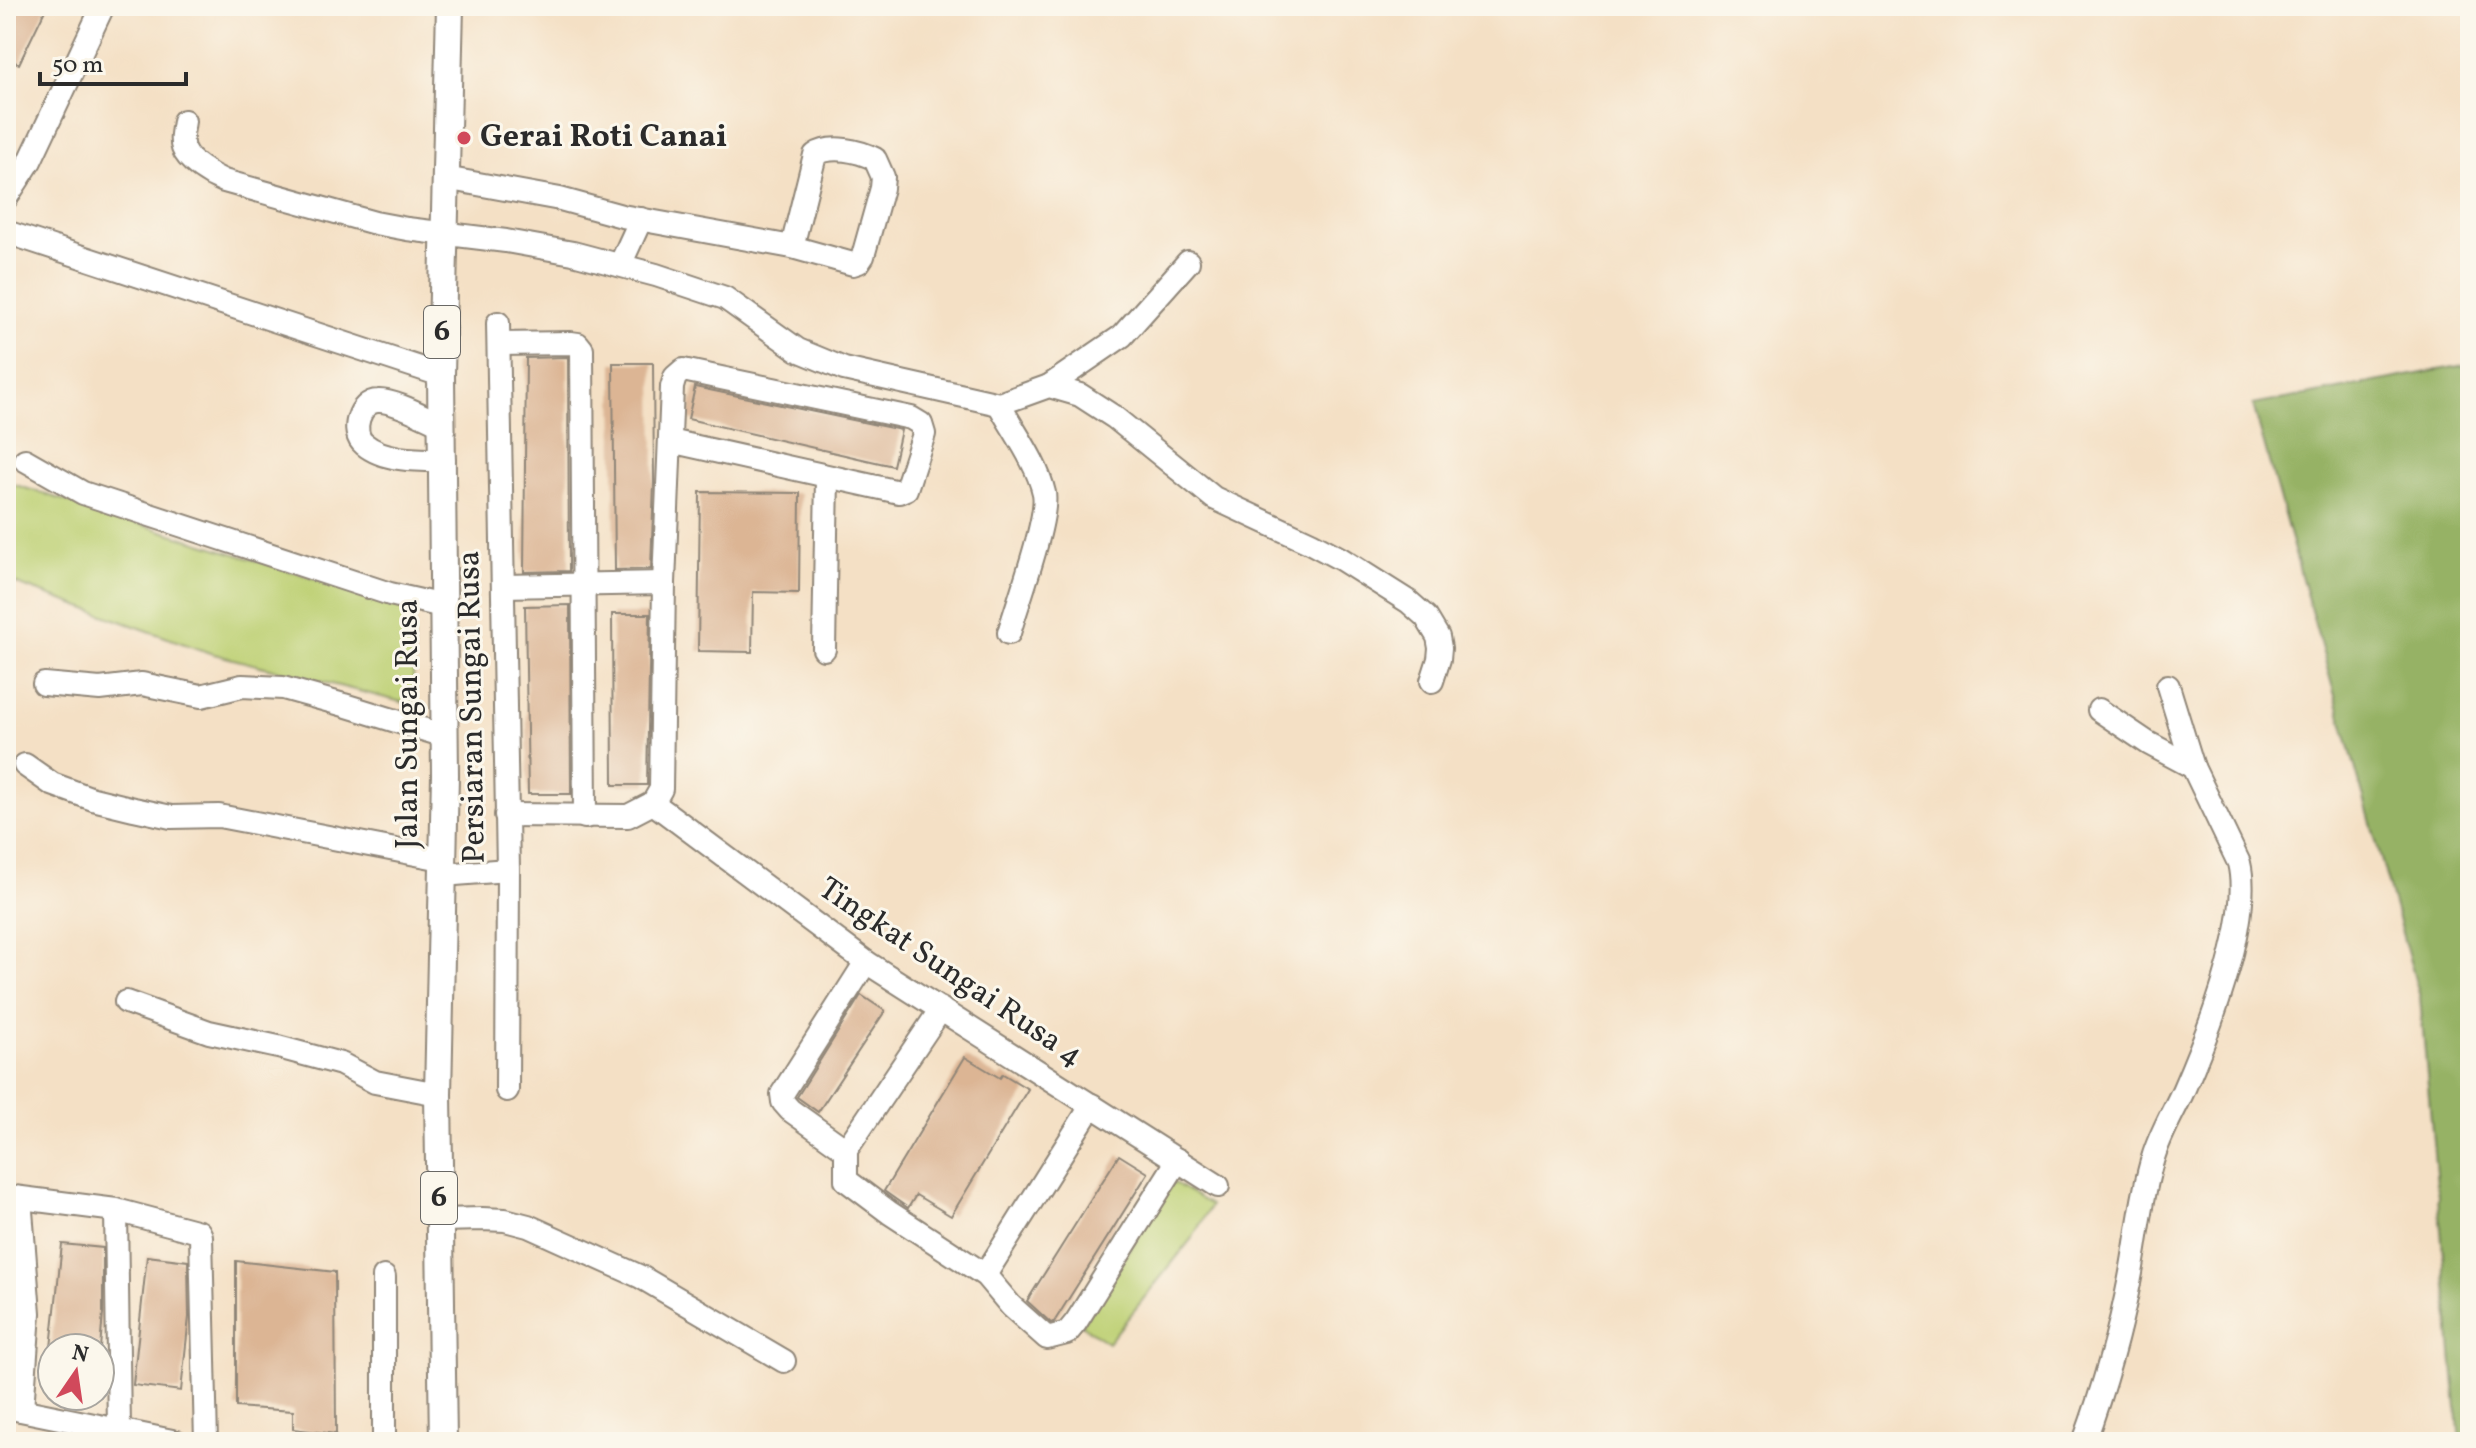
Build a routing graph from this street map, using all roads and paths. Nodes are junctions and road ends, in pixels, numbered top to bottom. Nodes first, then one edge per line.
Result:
1 (103, 6) edge
2 (450, 6) edge
3 (184, 121) dead end
4 (445, 178) junction
5 (6, 198) edge
6 (641, 219) junction
7 (6, 232) edge
8 (444, 234) junction
9 (792, 247) junction
10 (1188, 262) dead end
11 (620, 265) junction
12 (441, 375) junction
13 (1049, 386) junction
14 (999, 404) junction
15 (443, 425) junction
16 (670, 441) junction
17 (25, 460) dead end
18 (444, 460) junction
19 (827, 477) junction
20 (664, 583) junction
21 (583, 585) junction
22 (503, 586) junction
23 (443, 606) junction
24 (1009, 633) dead end
25 (824, 649) dead end
26 (1432, 681) dead end
27 (44, 684) dead end
28 (2168, 686) dead end
29 (2099, 710) dead end
30 (445, 736) junction
31 (25, 765) dead end
32 (2193, 767) junction
33 (653, 803) junction
34 (506, 815) junction
35 (585, 817) junction
36 (442, 867) junction
37 (508, 870) junction
38 (866, 962) junction
39 (126, 1002) dead end
40 (941, 1009) junction
41 (507, 1090) dead end
42 (438, 1094) junction
43 (1092, 1105) junction
44 (846, 1150) junction
45 (1178, 1160) junction
46 (1218, 1186) dead end
47 (13, 1197) edge
48 (116, 1210) junction
49 (440, 1220) junction
50 (985, 1275) junction
51 (384, 1277) dead end
52 (6, 1308) edge
53 (29, 1313) junction
54 (784, 1361) dead end
55 (14, 1409) edge
56 (119, 1430) junction
57 (177, 1442) edge
58 (206, 1442) edge
59 (384, 1442) edge
60 (443, 1442) edge
61 (2084, 1442) edge

1 - 5 street
2 - 4 main road, Jalan Sungai Rusa / 6
3 - 8 street
4 - 6 street
4 - 8 main road, Jalan Sungai Rusa / 6
6 - 9 street
6 - 11 street
7 - 12 street
8 - 11 street
8 - 12 main road, Jalan Sungai Rusa / 6
9 - 9 street
10 - 13 street
11 - 14 street
12 - 15 main road, Jalan Sungai Rusa / 6
13 - 14 street
13 - 26 street
14 - 24 street
15 - 18 main road, Jalan Sungai Rusa / 6
15 - 18 street
16 - 19 street
16 - 19 street
16 - 20 street
17 - 23 street
18 - 23 main road, Jalan Sungai Rusa / 6
19 - 25 street
20 - 21 street
20 - 33 street
21 - 22 street
21 - 22 street, Persiaran Sungai Rusa
21 - 35 street
22 - 34 street, Persiaran Sungai Rusa
23 - 30 main road, Jalan Sungai Rusa / 6
27 - 30 street
28 - 32 street
29 - 32 street
30 - 36 main road, Jalan Sungai Rusa / 6
31 - 36 street
32 - 61 street
33 - 35 street
33 - 38 street, Tingkat Sungai Rusa 4
34 - 35 street
34 - 37 street, Persiaran Sungai Rusa
36 - 37 street
36 - 42 main road, Jalan Sungai Rusa / 6
37 - 41 street, Persiaran Sungai Rusa
38 - 40 street, Tingkat Sungai Rusa 4
38 - 44 street
39 - 42 street
40 - 43 street, Tingkat Sungai Rusa 4
40 - 44 street
42 - 49 main road, Jalan Sungai Rusa / 6
43 - 45 street, Tingkat Sungai Rusa 4
43 - 50 street
44 - 50 street
45 - 46 street, Tingkat Sungai Rusa 4
45 - 50 street
47 - 48 street
47 - 53 street
48 - 56 street
48 - 58 street
49 - 54 street
49 - 60 main road, Jalan Sungai Rusa / 6
51 - 59 street
52 - 53 street
53 - 55 street
55 - 56 street
56 - 57 street

